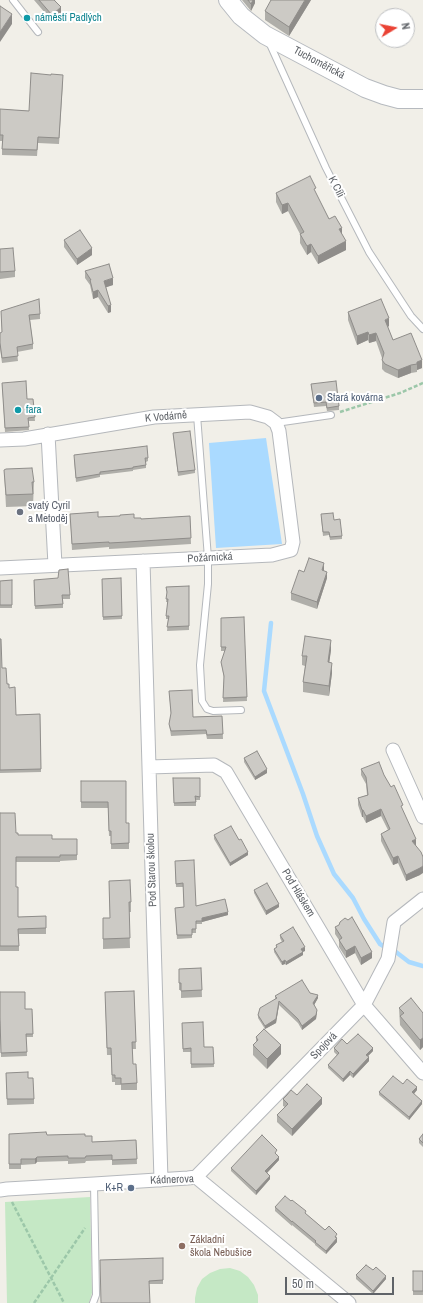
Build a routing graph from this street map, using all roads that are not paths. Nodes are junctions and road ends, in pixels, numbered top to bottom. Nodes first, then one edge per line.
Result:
1 (14, 0) edge
2 (228, 0) edge
3 (38, 32) dead end
4 (265, 35) junction
5 (423, 98) edge
6 (423, 329) edge
7 (197, 415) junction
8 (331, 415) dead end
9 (276, 423) junction
10 (48, 434) junction
11 (0, 440) edge
12 (208, 558) junction
13 (143, 561) junction
14 (55, 565) junction
15 (0, 568) edge
16 (241, 710) dead end
17 (393, 750) dead end
18 (149, 767) junction
19 (423, 817) edge
20 (423, 899) edge
21 (364, 1005) junction
22 (423, 1073) edge
23 (196, 1177) junction
24 (161, 1180) junction
25 (94, 1184) junction
26 (4, 1190) edge
27 (93, 1303) edge
28 (349, 1303) edge

1 - 3 lane
2 - 4 street, Tuchoměřická
4 - 5 street, Tuchoměřická
4 - 6 lane, K Cíli
7 - 9 street, K Vodárně
7 - 10 street, K Vodárně
7 - 12 lane
8 - 9 lane
9 - 12 street, Požárnická
10 - 11 street, K Vodárně
10 - 14 street
12 - 13 street, Požárnická
12 - 16 lane
13 - 14 street, Požárnická
13 - 18 street, Pod Starou školou
14 - 15 street, Požárnická
17 - 19 street
18 - 21 street, Pod Hláskem
18 - 24 street, Pod Starou školou
20 - 21 street, Spojová
21 - 22 street, Pod Hláskem
21 - 23 street, Spojová
23 - 24 street, Kádnerova
23 - 28 street, Kádnerova
24 - 25 street, Kádnerova
25 - 26 street, Kádnerova
25 - 27 lane

